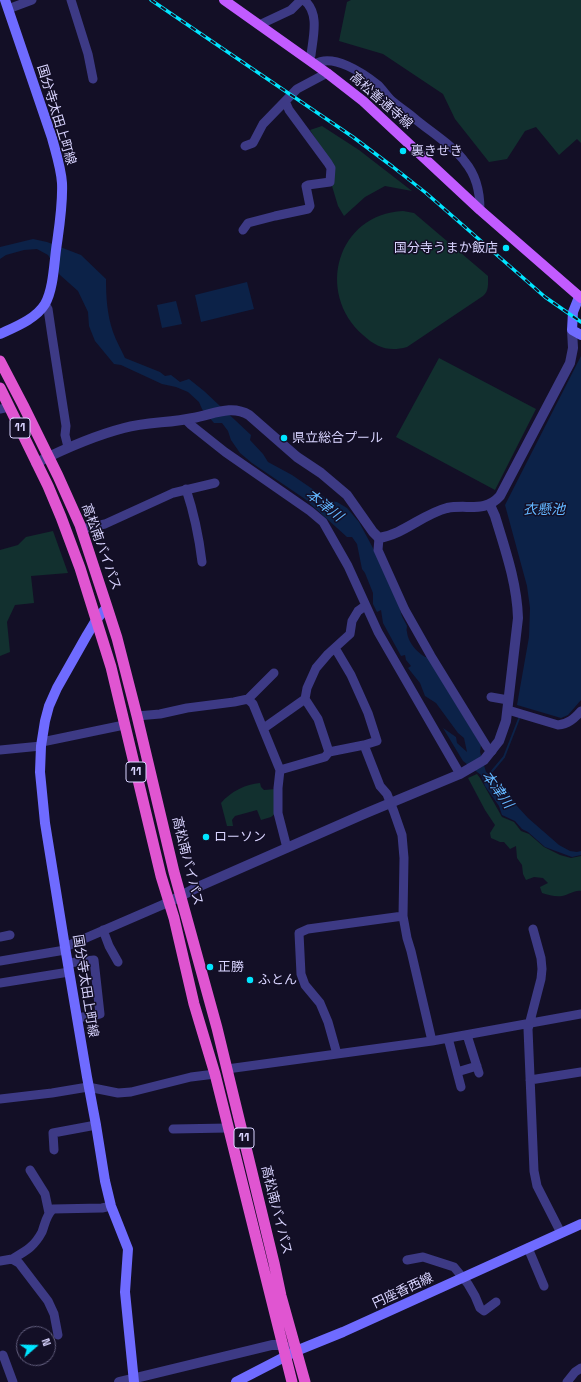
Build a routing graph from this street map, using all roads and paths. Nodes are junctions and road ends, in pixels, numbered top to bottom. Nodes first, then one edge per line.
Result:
1 (32, 0) edge
2 (71, 0) edge
3 (224, 0) edge
4 (301, 0) edge
5 (304, 0) edge
6 (5, 6) edge
7 (259, 25) junction
8 (312, 62) junction
9 (327, 73) junction
10 (94, 79) dead end
11 (285, 102) junction
12 (245, 146) dead end
13 (480, 210) junction
14 (243, 230) dead end
15 (580, 298) edge
16 (45, 304) junction
17 (572, 330) junction
18 (0, 334) edge
19 (581, 336) edge
20 (0, 361) edge
21 (0, 388) edge
22 (5, 408) edge
23 (190, 419) junction
24 (68, 447) junction
25 (49, 457) junction
26 (36, 463) junction
27 (215, 483) dead end
28 (186, 489) junction
29 (490, 505) junction
30 (81, 529) junction
31 (379, 538) junction
32 (202, 562) dead end
33 (365, 606) junction
34 (107, 607) junction
35 (96, 620) junction
36 (335, 648) junction
37 (274, 673) dead end
38 (491, 697) dead end
39 (248, 699) junction
40 (305, 699) junction
41 (508, 705) junction
42 (581, 711) edge
43 (137, 716) junction
44 (124, 725) junction
45 (264, 728) junction
46 (42, 744) junction
47 (364, 745) junction
48 (0, 750) edge
49 (328, 752) junction
50 (491, 752) junction
51 (280, 770) junction
52 (461, 773) junction
53 (391, 804) junction
54 (287, 848) junction
55 (180, 896) junction
56 (169, 902) junction
57 (403, 916) junction
58 (103, 930) junction
59 (533, 930) dead end
60 (10, 935) dead end
61 (0, 937) edge
62 (65, 948) junction
63 (0, 961) edge
64 (118, 962) dead end
65 (68, 968) junction
66 (0, 983) edge
67 (581, 1015) edge
68 (77, 1018) junction
69 (529, 1024) junction
70 (467, 1035) junction
71 (448, 1038) junction
72 (432, 1041) junction
73 (337, 1054) junction
74 (227, 1069) junction
75 (457, 1072) junction
76 (581, 1072) edge
77 (215, 1074) junction
78 (530, 1080) junction
79 (88, 1087) junction
80 (461, 1087) dead end
81 (0, 1099) edge
82 (96, 1125) junction
83 (228, 1128) junction
84 (173, 1129) dead end
85 (54, 1150) dead end
86 (30, 1170) dead end
87 (111, 1206) junction
88 (49, 1213) junction
89 (581, 1224) edge
90 (561, 1233) junction
91 (528, 1248) junction
92 (12, 1259) junction
93 (407, 1260) dead end
94 (0, 1261) edge
95 (462, 1278) junction
96 (544, 1286) dead end
97 (496, 1302) dead end
98 (58, 1335) dead end
99 (282, 1345) junction
100 (296, 1351) junction
101 (3, 1355) dead end
102 (285, 1357) junction
103 (581, 1368) edge
104 (134, 1380) edge
105 (13, 1382) edge
106 (119, 1382) edge
107 (236, 1382) edge
108 (292, 1382) edge
109 (305, 1382) edge
110 (567, 1382) edge

1 - 6 street
2 - 10 street
3 - 7 main road, 高松善通寺線
4 - 7 street
5 - 8 street
6 - 16 main road, 国分寺太田上町線
7 - 8 main road, 高松善通寺線
8 - 9 main road, 高松善通寺線
8 - 13 street
9 - 11 street
9 - 13 main road, 高松善通寺線
11 - 12 street
11 - 14 street
13 - 15 main road, 高松善通寺線
15 - 17 main road
16 - 18 main road
16 - 24 street
17 - 19 main road
17 - 29 street
20 - 25 highway, 高松南バイパス / 11
21 - 22 highway, 高松南バイパス / 11
22 - 26 highway, 高松南バイパス / 11
23 - 24 street
23 - 31 street
23 - 33 street
24 - 25 street
25 - 26 street
25 - 30 highway, 高松南バイパス / 11
26 - 35 highway, 高松南バイパス / 11
27 - 28 street
28 - 30 street
28 - 32 street
29 - 31 street
29 - 41 street
30 - 34 highway, 高松南バイパス / 11
31 - 50 street
33 - 36 street
33 - 52 street
34 - 35 main road, 国分寺太田上町線
34 - 43 highway, 高松南バイパス / 11
35 - 44 highway, 高松南バイパス / 11
35 - 46 main road, 国分寺太田上町線
36 - 40 street
36 - 47 street
37 - 39 street
38 - 41 street
39 - 43 street
39 - 45 street
40 - 45 street
40 - 49 street
41 - 42 street
41 - 50 street
43 - 55 highway, 高松南バイパス / 11
44 - 46 street
44 - 56 highway, 高松南バイパス / 11
45 - 51 street
46 - 48 street
46 - 62 main road, 国分寺太田上町線
47 - 49 street
47 - 53 street
49 - 51 street
50 - 52 street
51 - 54 street
52 - 53 street
53 - 54 street
53 - 57 street
54 - 55 street
55 - 56 street
55 - 74 highway, 高松南バイパス / 11
56 - 58 street
56 - 77 highway, 高松南バイパス / 11
57 - 72 street
57 - 73 street
58 - 62 street
58 - 64 street
59 - 69 street
60 - 61 street
62 - 63 street
62 - 65 main road, 国分寺太田上町線
65 - 66 street
65 - 68 main road, 国分寺太田上町線
65 - 68 street
67 - 69 street
68 - 79 main road, 国分寺太田上町線
69 - 70 street
69 - 78 street
70 - 71 street
70 - 75 street
71 - 72 street
71 - 75 street
72 - 73 street
73 - 74 street
74 - 100 highway, 高松南バイパス / 11
75 - 80 street
76 - 78 street
77 - 79 street
77 - 83 highway, 高松南バイパス / 11
78 - 90 street
79 - 81 street
79 - 82 main road, 国分寺太田上町線
82 - 85 street
82 - 87 main road, 国分寺太田上町線
83 - 84 street
83 - 99 highway, 高松南バイパス / 11
86 - 88 street
87 - 88 street
87 - 104 main road, 国分寺太田上町線
88 - 92 street
89 - 90 main road, 円座香西線
90 - 91 main road, 円座香西線
91 - 95 main road, 円座香西線
91 - 96 street
92 - 94 street
92 - 98 street
93 - 95 street
95 - 97 street
95 - 100 main road, 円座香西線
99 - 100 street
99 - 102 highway, 高松南バイパス / 11
99 - 104 street
100 - 102 main road, 円座香西線
100 - 109 highway, 高松南バイパス / 11
101 - 105 street
102 - 107 main road, 円座香西線
102 - 108 highway, 高松南バイパス / 11
103 - 110 street
104 - 106 street

